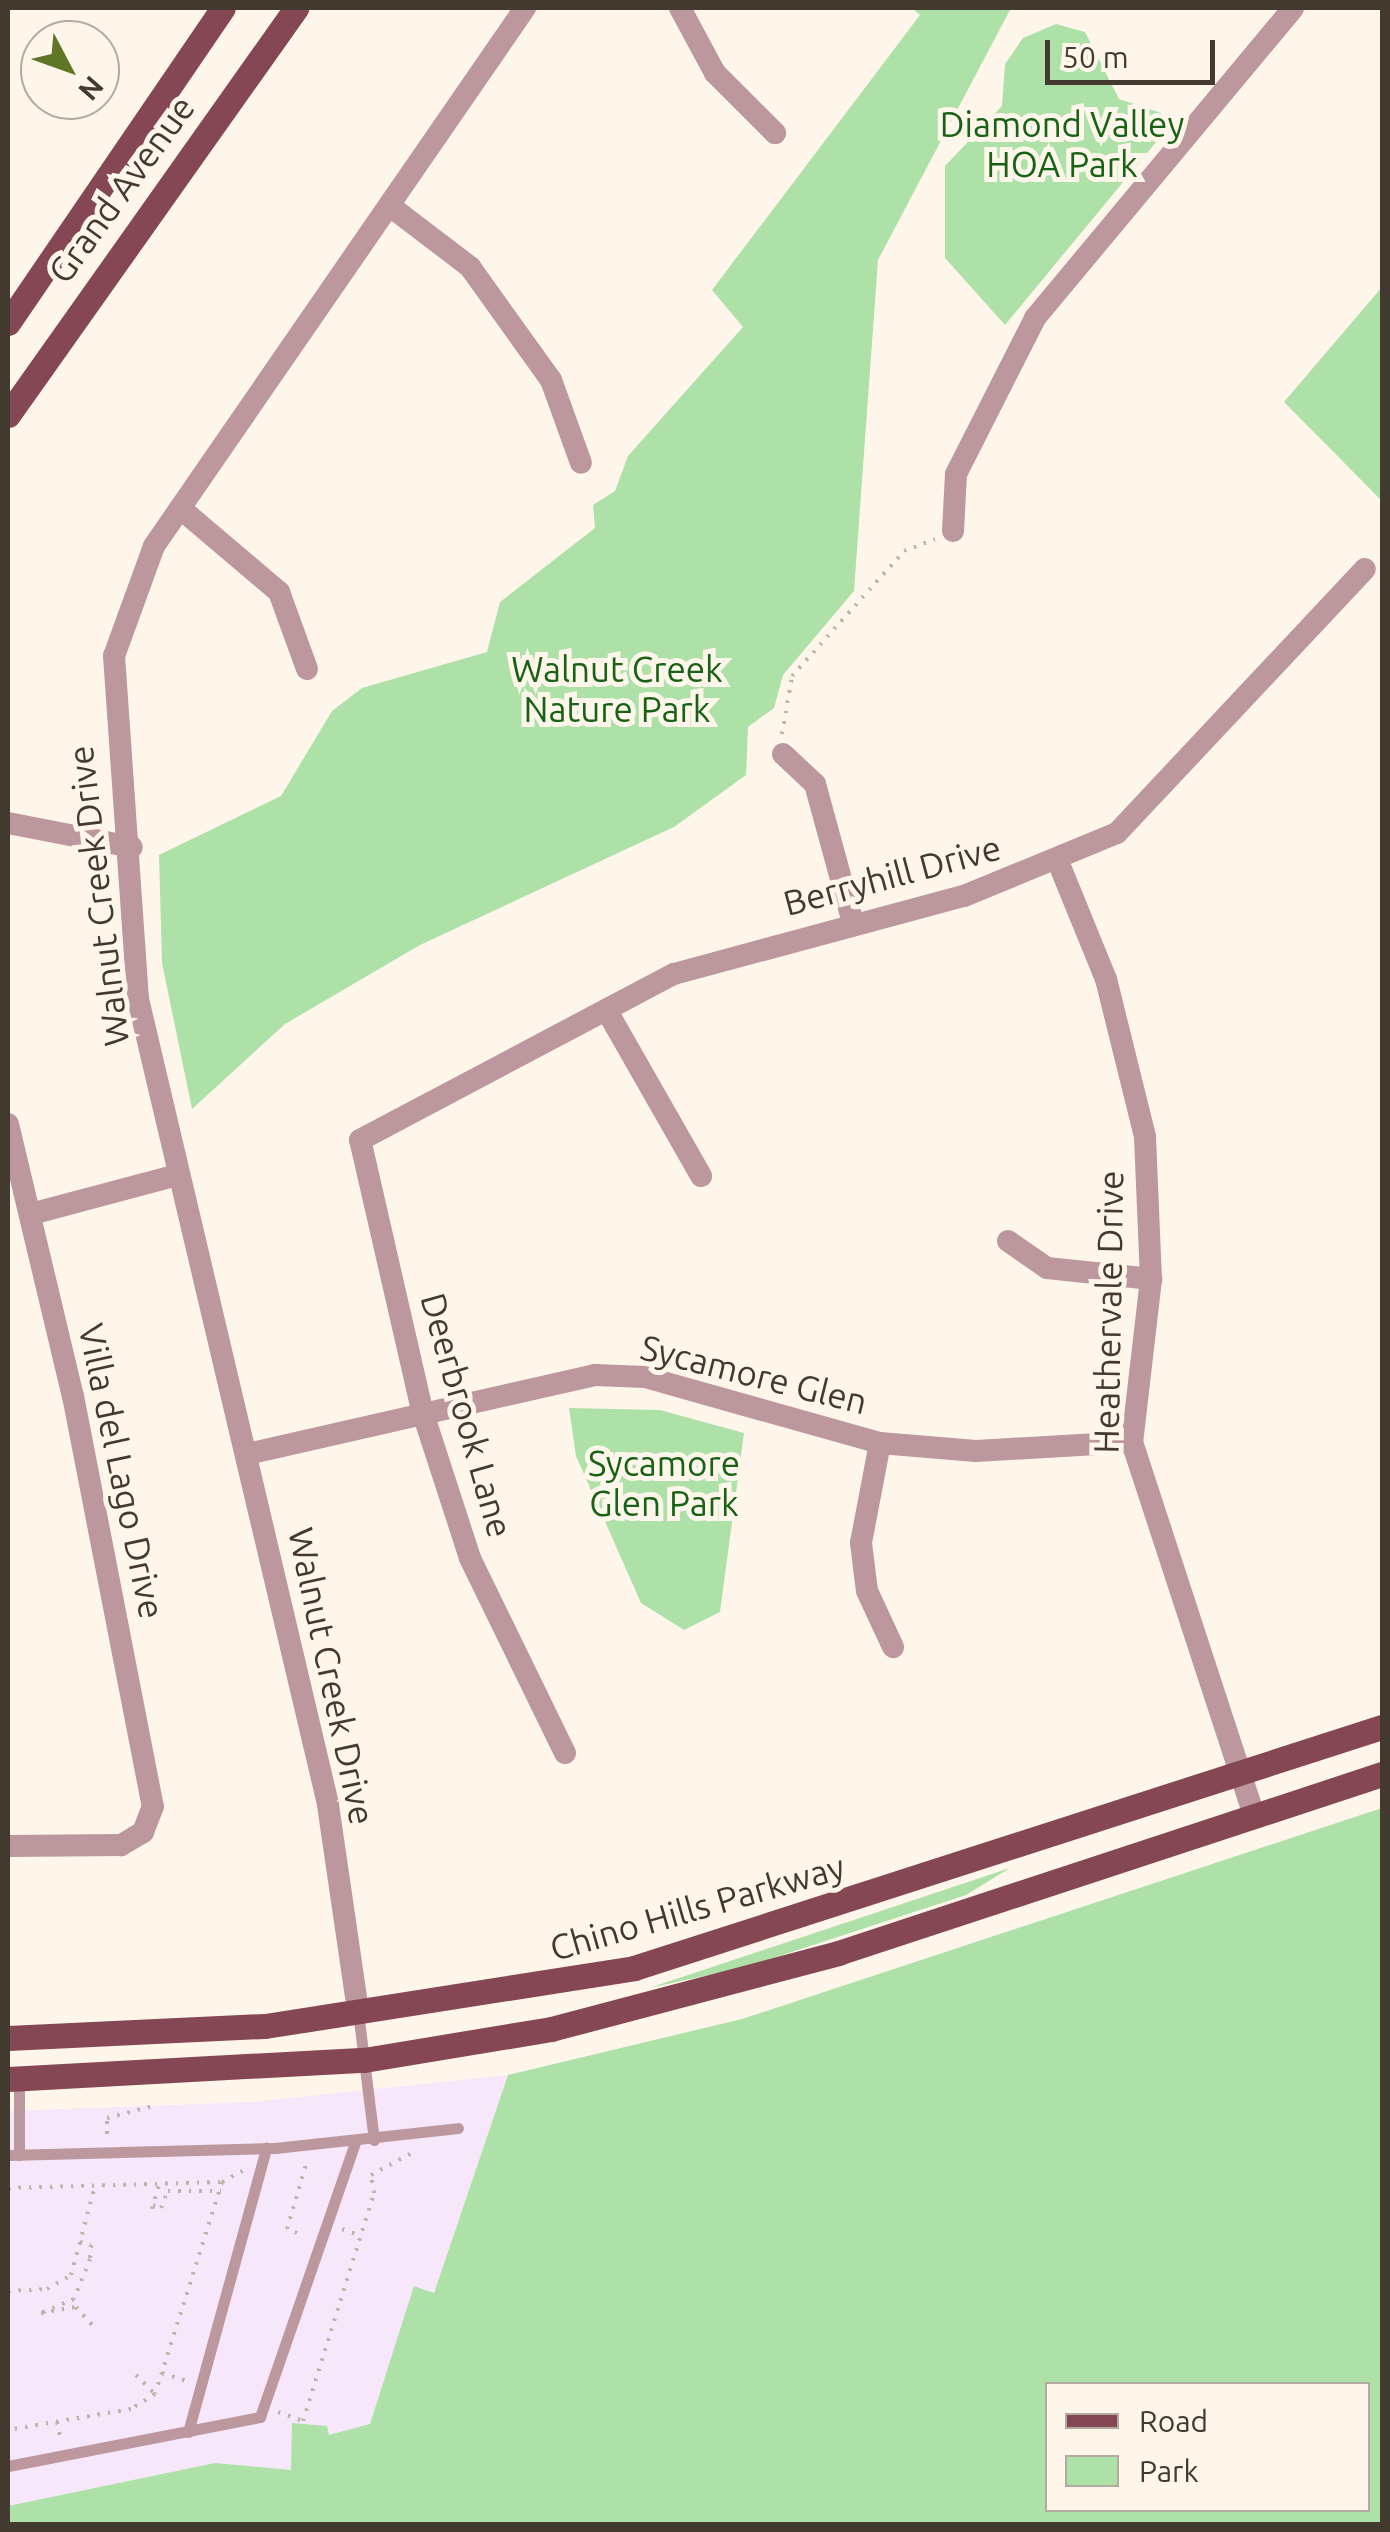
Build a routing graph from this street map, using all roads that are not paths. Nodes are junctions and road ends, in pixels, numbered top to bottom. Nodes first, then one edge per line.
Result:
1 (296, 8) edge
2 (525, 8) edge
3 (680, 8) edge
4 (1292, 8) edge
5 (214, 11) edge
6 (776, 133) dead end
7 (390, 206) junction
8 (8, 323) edge
9 (8, 415) edge
10 (580, 463) dead end
11 (180, 508) junction
12 (953, 531) road end
13 (1364, 569) dead end
14 (307, 669) dead end
15 (782, 754) road end
16 (8, 823) edge
17 (132, 847) junction
18 (1059, 864) junction
19 (853, 923) junction
20 (608, 1012) junction
21 (8, 1124) edge
22 (360, 1140) joint
23 (178, 1174) junction
24 (701, 1176) dead end
25 (31, 1214) junction
26 (1008, 1241) dead end
27 (1151, 1279) junction
28 (422, 1410) junction
29 (880, 1442) junction
30 (1132, 1442) junction
31 (247, 1454) junction
32 (893, 1647) dead end
33 (1382, 1727) edge
34 (565, 1753) dead end
35 (1382, 1774) edge
36 (1240, 1775) junction
37 (1254, 1816) junction
38 (8, 1846) edge
39 (357, 2006) junction
40 (8, 2038) edge
41 (364, 2060) junction
42 (13, 2079) edge
43 (458, 2128) dead end
44 (374, 2140) junction
45 (355, 2142) junction
46 (266, 2148) junction
47 (14, 2155) edge
48 (188, 2432) junction
49 (8, 2466) edge

1 - 9 main road, Grand Avenue
2 - 7 street, Walnut Creek Drive
3 - 6 street
4 - 12 street
5 - 8 main road, Grand Avenue
7 - 10 street
7 - 11 street, Walnut Creek Drive
11 - 14 street
11 - 17 street, Walnut Creek Drive
13 - 18 street, Berryhill Drive
15 - 19 street
16 - 17 street
17 - 23 street, Walnut Creek Drive
18 - 19 street, Berryhill Drive
18 - 27 street, Heathervale Drive
19 - 20 street, Berryhill Drive
20 - 22 street, Berryhill Drive
20 - 24 street
21 - 25 street, Villa del Lago Drive
22 - 28 street, Deerbrook Lane
23 - 25 street
23 - 31 street, Walnut Creek Drive
25 - 38 street, Villa del Lago Drive
26 - 27 street
27 - 30 street, Heathervale Drive
28 - 29 street, Sycamore Glen
28 - 31 street, Sycamore Glen
28 - 34 street, Deerbrook Lane
29 - 30 street, Sycamore Glen
29 - 32 street
30 - 36 street, Heathervale Drive
31 - 39 street, Walnut Creek Drive
33 - 36 main road, Chino Hills Parkway
35 - 37 main road
36 - 37 street, Heathervale Drive
36 - 39 main road, Chino Hills Parkway
37 - 41 main road
39 - 40 main road, Chino Hills Parkway
39 - 41 lane, Walnut Creek Drive
41 - 42 main road
41 - 44 lane, Walnut Creek Drive
42 - 47 lane
43 - 44 lane
44 - 45 lane
45 - 46 lane
45 - 48 lane
46 - 47 lane
46 - 48 lane
48 - 49 lane

